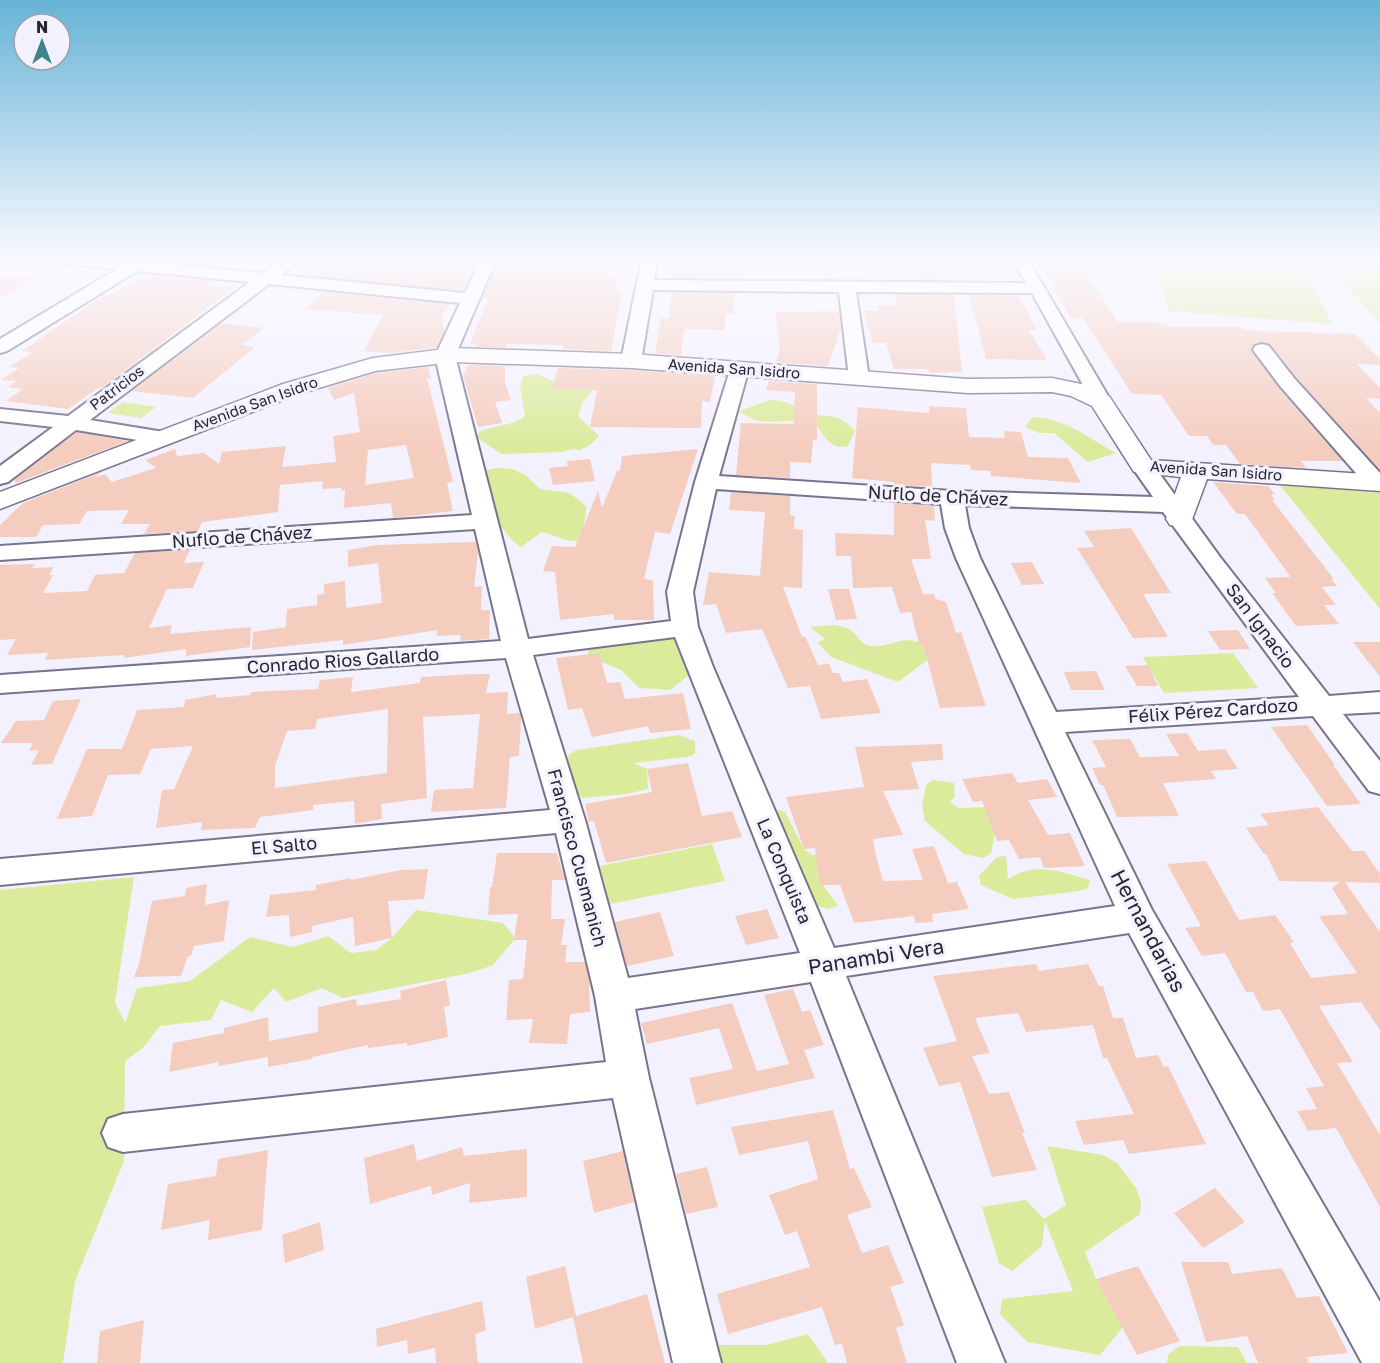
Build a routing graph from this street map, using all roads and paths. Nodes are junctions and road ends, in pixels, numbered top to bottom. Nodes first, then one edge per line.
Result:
1 (41, 322) edge
2 (206, 322) edge
3 (461, 322) edge
4 (638, 322) edge
5 (852, 322) edge
6 (1057, 322) edge
7 (0, 347) edge
8 (1262, 350) dead end
9 (445, 356) junction
10 (631, 362) junction
11 (739, 368) junction
12 (859, 378) junction
13 (1101, 401) junction
14 (0, 415) edge
15 (71, 423) junction
16 (162, 438) junction
17 (1143, 467) junction
18 (1197, 470) junction
19 (0, 477) edge
20 (706, 482) junction
21 (1378, 483) edge
22 (951, 498) junction
23 (0, 501) edge
24 (1175, 512) junction
25 (485, 521) junction
26 (0, 553) edge
27 (685, 627) junction
28 (517, 650) junction
29 (0, 684) edge
30 (1380, 702) edge
31 (1319, 704) junction
32 (1045, 723) junction
33 (1380, 783) edge
34 (569, 820) junction
35 (0, 872) edge
36 (1138, 917) junction
37 (823, 965) junction
38 (614, 996) junction
39 (629, 1078) junction
40 (123, 1133) dead end
41 (1380, 1348) edge
42 (697, 1363) edge
43 (981, 1363) edge

1 - 7 street
2 - 15 street, Patricios
3 - 9 street
4 - 10 street
5 - 12 street
6 - 13 street
8 - 21 street
9 - 10 main road, Avenida San Isidro
9 - 16 main road, Avenida San Isidro
9 - 25 street, Francisco Cusmanich
10 - 11 main road, Avenida San Isidro
11 - 12 main road, Avenida San Isidro
11 - 20 street, La Conquista
12 - 13 main road, Avenida San Isidro
13 - 17 main road, Avenida San Isidro
14 - 15 street
15 - 16 street
15 - 19 street, Patricios
16 - 23 main road, Avenida San Isidro
17 - 18 main road, Avenida San Isidro
17 - 24 street, San Ignacio
18 - 21 main road, Avenida San Isidro
18 - 24 main road
20 - 22 street, Nuflo de Chávez
20 - 27 street, La Conquista
22 - 24 street, Nuflo de Chávez
22 - 32 street, Hernandarias
24 - 31 street, San Ignacio
25 - 26 street, Nuflo de Chávez
25 - 28 street, Francisco Cusmanich
27 - 28 street, Conrado Rios Gallardo
27 - 37 street, La Conquista
28 - 29 street, Conrado Rios Gallardo
28 - 34 street, Francisco Cusmanich
30 - 31 street, Félix Pérez Cardozo
31 - 32 street, Félix Pérez Cardozo
31 - 33 street, San Ignacio
32 - 36 street, Hernandarias
34 - 35 street, El Salto
34 - 38 street, Francisco Cusmanich
36 - 37 street, Panambi Vera
36 - 41 street, Hernandarias
37 - 38 street, Panambi Vera
37 - 43 street, La Conquista
38 - 39 street, Francisco Cusmanich
39 - 40 street
39 - 42 street, Francisco Cusmanich

